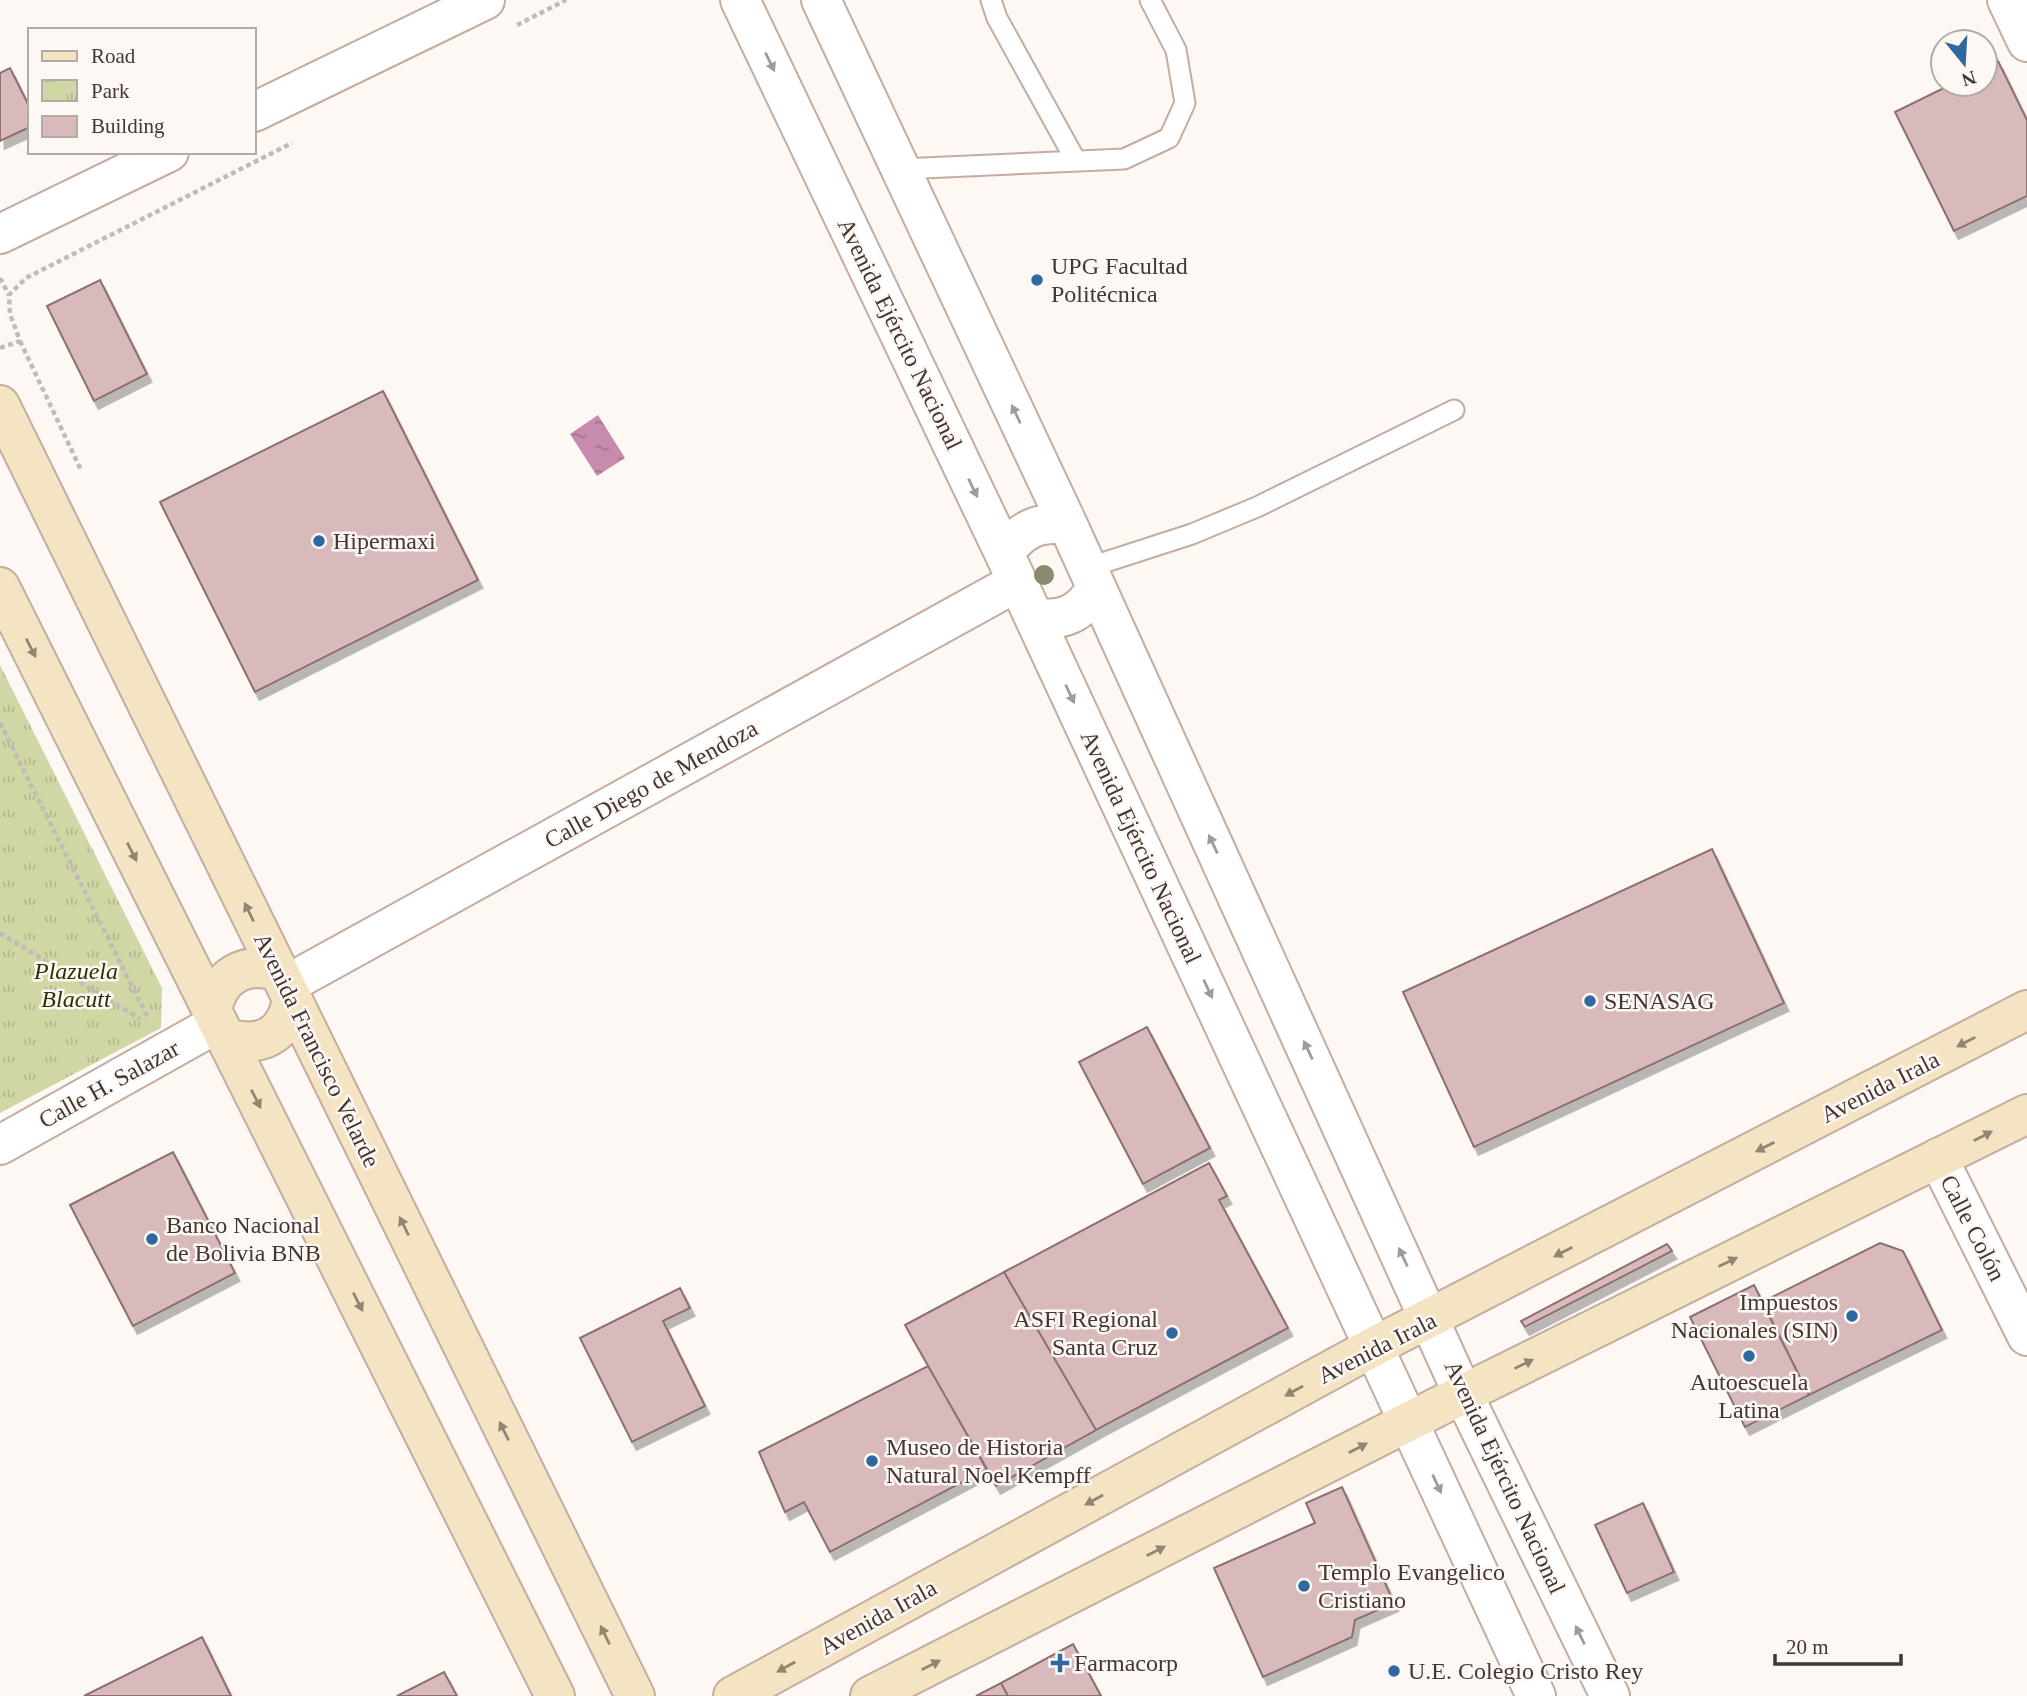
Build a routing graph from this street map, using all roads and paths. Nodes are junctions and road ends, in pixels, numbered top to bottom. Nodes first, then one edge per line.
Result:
1 (485, 0) edge
2 (566, 0) edge
3 (740, 0) edge
4 (821, 0) edge
5 (991, 0) edge
6 (1150, 0) edge
7 (2007, 0) edge
8 (505, 32) dead end
9 (2027, 42) edge
10 (256, 111) edge
11 (297, 140) dead end
12 (165, 154) edge
13 (1076, 160) junction
14 (901, 169) junction
15 (0, 234) edge
16 (0, 278) edge
17 (9, 295) junction
18 (0, 348) edge
19 (0, 405) edge
20 (1454, 410) dead end
21 (1068, 525) junction
22 (1011, 568) junction
23 (1091, 578) junction
24 (0, 587) edge
25 (1034, 617) junction
26 (0, 723) edge
27 (0, 933) edge
28 (286, 985) junction
29 (2027, 1010) edge
30 (218, 1024) junction
31 (2027, 1114) edge
32 (0, 1145) edge
33 (1938, 1158) junction
34 (1431, 1319) junction
35 (2027, 1336) edge
36 (1375, 1346) junction
37 (1463, 1394) junction
38 (1409, 1422) junction
39 (555, 1696) edge
40 (635, 1696) edge
41 (733, 1696) edge
42 (870, 1696) edge
43 (1536, 1696) edge
44 (1609, 1696) edge

1 - 10 street
2 - 8 path
3 -> 22 street, Avenida Ejército Nacional
4 - 14 street, Avenida Ejército Nacional
5 - 13 lane
6 - 13 lane
7 - 9 street
11 - 17 path
12 - 15 street
13 - 14 lane
21 -> 14 street, Avenida Ejército Nacional
16 - 17 path
17 - 18 path
28 -> 19 main road, Avenida Francisco Velarde
20 - 23 lane
21 - 22 street
21 - 23 street, Avenida Ejército Nacional
22 - 25 street, Avenida Ejército Nacional
22 - 28 street, Calle Diego de Mendoza
23 - 25 street
34 -> 23 street, Avenida Ejército Nacional
24 -> 30 main road
25 -> 36 street, Avenida Ejército Nacional
26 - 27 path
28 - 30 main road
28 - 30 main road
40 -> 28 main road, Avenida Francisco Velarde
29 -> 34 main road, Avenida Irala
30 - 32 street, Calle H. Salazar
30 -> 39 main road
33 -> 31 main road
33 - 35 street, Calle Colón
37 -> 33 main road
34 - 36 main road, Avenida Irala
34 - 37 street, Avenida Ejército Nacional
36 - 38 street, Avenida Ejército Nacional
36 -> 41 main road, Avenida Irala
37 - 38 main road
44 -> 37 street, Avenida Ejército Nacional
42 -> 38 main road
38 -> 43 street, Avenida Ejército Nacional

